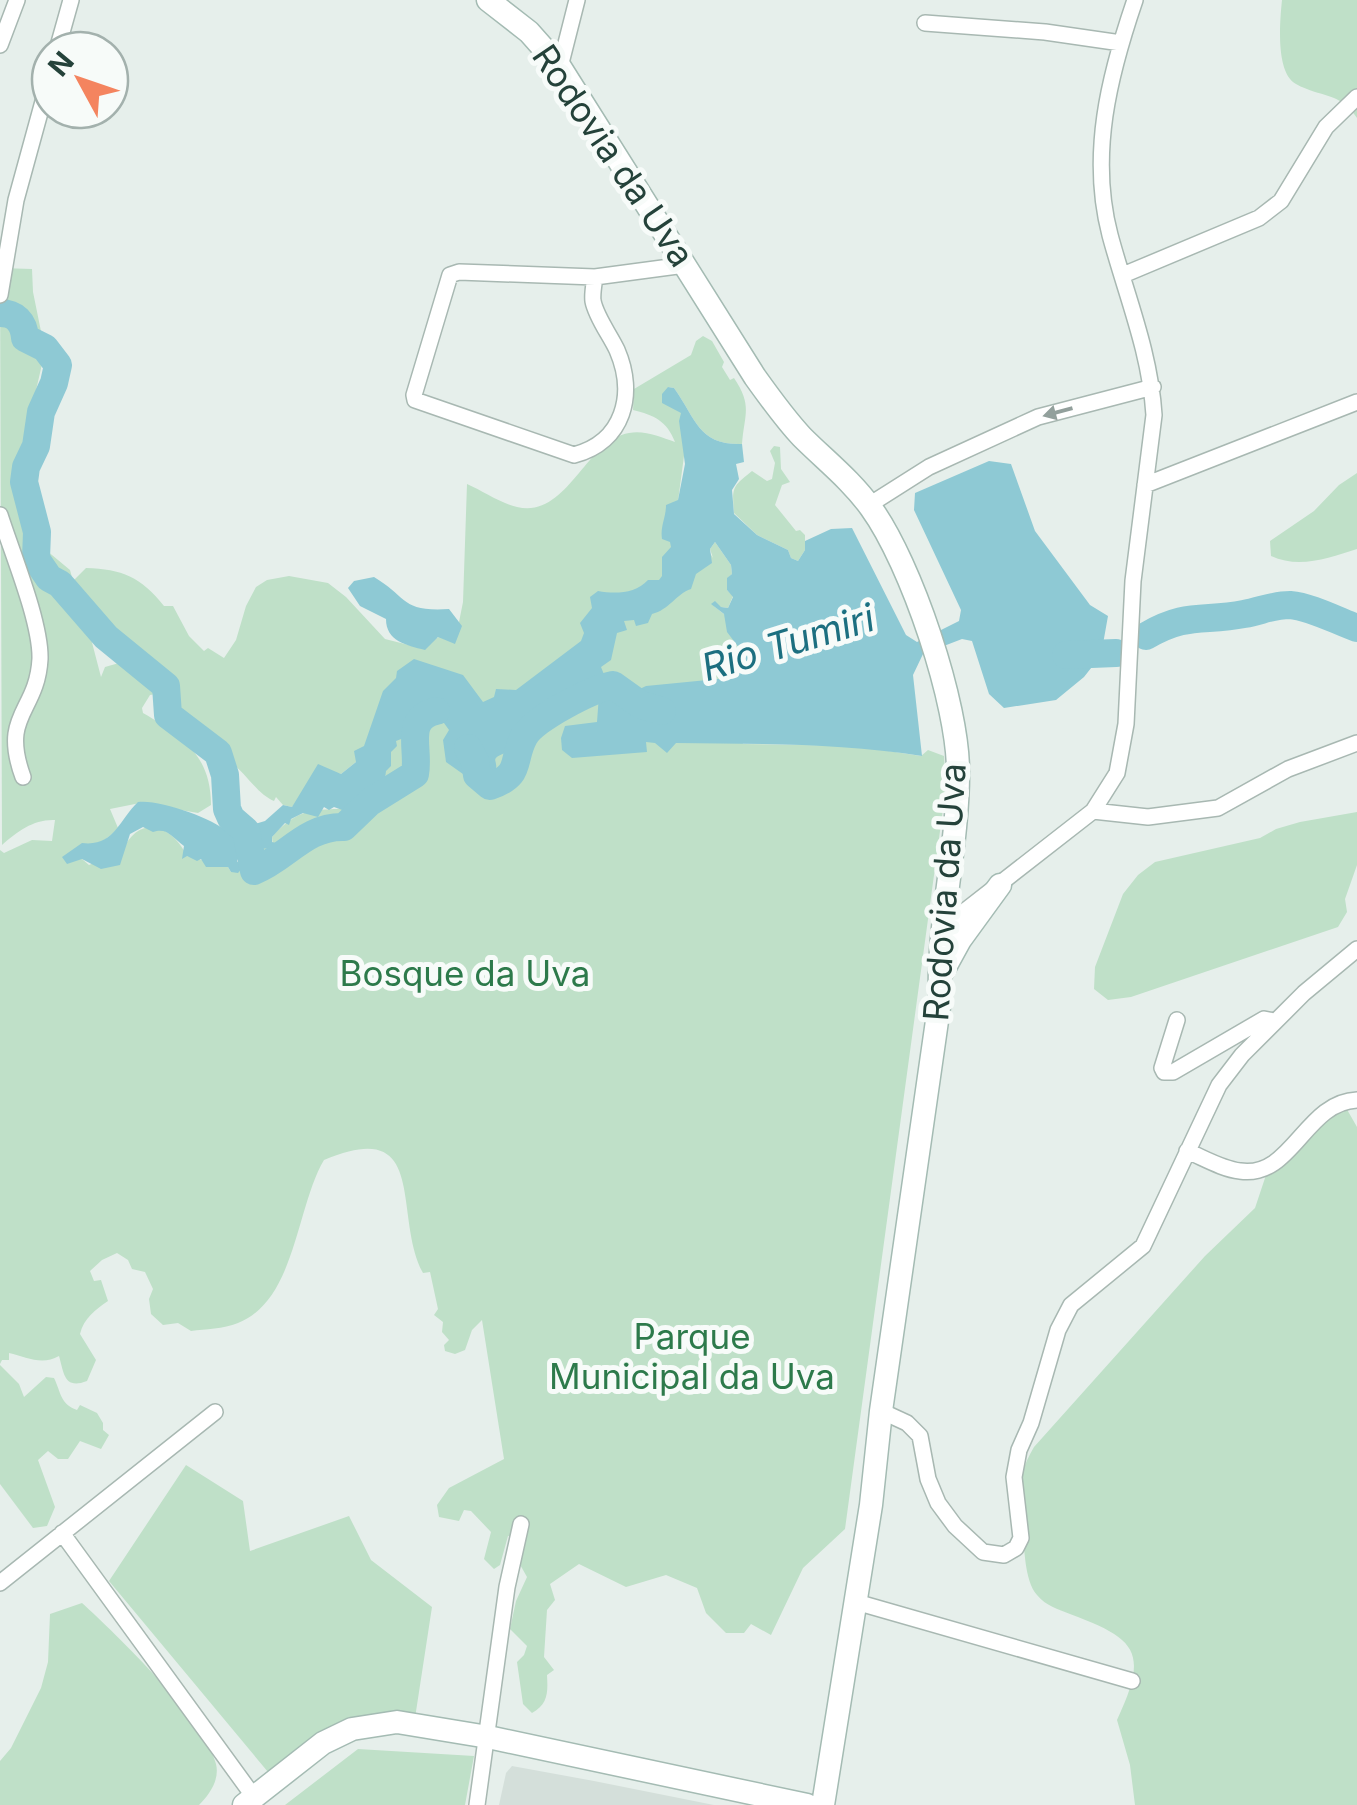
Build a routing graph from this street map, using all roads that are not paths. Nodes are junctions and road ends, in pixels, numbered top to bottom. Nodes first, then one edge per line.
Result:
1 (17, 0) edge
2 (71, 0) edge
3 (488, 0) edge
4 (577, 0) edge
5 (1136, 0) edge
6 (926, 22) dead end
7 (63, 30) edge
8 (1121, 43) junction
9 (0, 46) edge
10 (560, 67) junction
11 (1357, 97) edge
12 (35, 130) edge
13 (686, 265) junction
14 (1122, 276) junction
15 (594, 278) junction
16 (0, 295) edge
17 (1152, 387) junction
18 (1357, 402) edge
19 (1145, 485) junction
20 (869, 504) junction
21 (0, 516) edge
22 (1357, 743) edge
23 (23, 778) dead end
24 (1093, 811) junction
25 (1000, 885) junction
26 (943, 928) junction
27 (1357, 950) edge
28 (940, 979) junction
29 (1177, 1020) dead end
30 (1274, 1022) junction
31 (1357, 1100) edge
32 (1187, 1151) junction
33 (881, 1411) junction
34 (215, 1412) dead end
35 (521, 1524) dead end
36 (62, 1534) junction
37 (0, 1583) edge
38 (856, 1602) junction
39 (1132, 1682) dead end
40 (488, 1737) junction
41 (249, 1801) edge
42 (477, 1805) edge
43 (807, 1805) edge
44 (822, 1805) edge

1 - 9 street
2 - 7 street
3 - 10 street, Rodovia da Uva
4 - 10 street
5 - 8 street
6 - 8 street
8 - 14 street
10 - 13 street, Rodovia da Uva
11 - 14 street
12 - 16 street
13 - 15 street
13 - 20 street, Rodovia da Uva
14 - 17 street
15 - 15 street
17 - 19 street
17 -> 20 street
18 - 19 street
19 - 24 street
20 - 26 street, Rodovia da Uva
21 - 23 street
22 - 24 street
24 - 25 street
25 - 26 street
25 - 28 street
26 - 28 street, Rodovia da Uva
27 - 30 street
28 - 33 street, Rodovia da Uva
29 - 30 street
30 - 32 street
31 - 32 street
32 - 33 street
33 - 38 street, Rodovia da Uva
34 - 36 street
35 - 40 street
36 - 37 street
36 - 41 street
38 - 39 street
38 - 44 street, Rodovia da Uva
40 - 41 street
40 - 42 street
40 - 43 street

